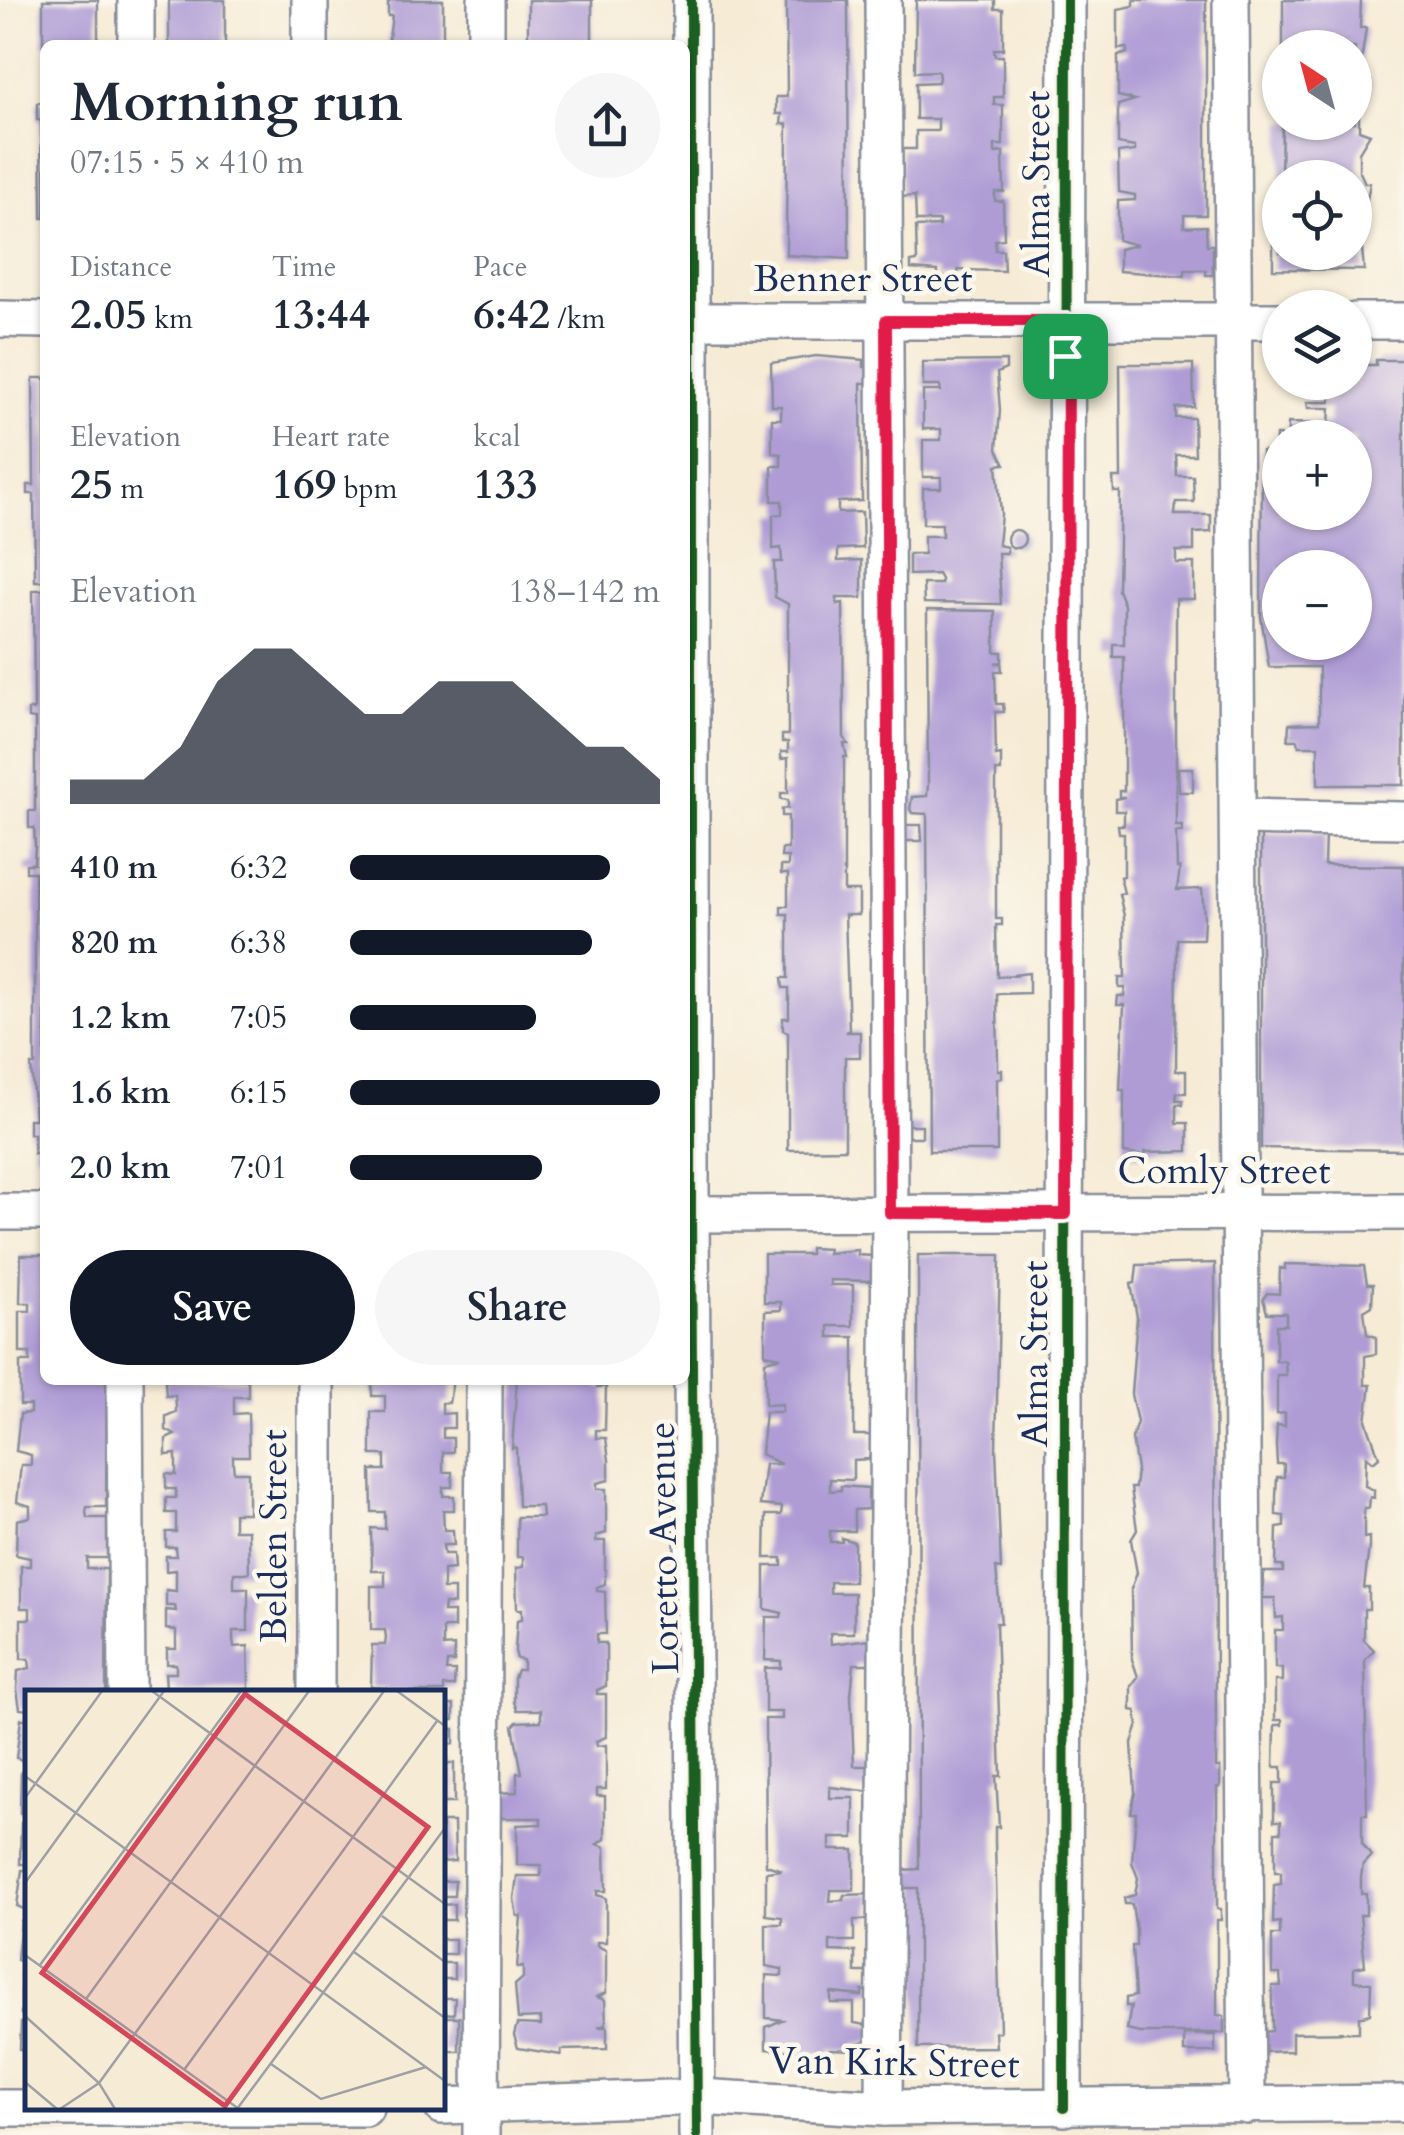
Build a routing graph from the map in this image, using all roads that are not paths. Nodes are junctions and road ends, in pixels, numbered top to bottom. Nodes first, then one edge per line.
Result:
1 (136, 0) edge
2 (310, 0) edge
3 (486, 0) edge
4 (691, 0) edge
5 (883, 0) edge
6 (1067, 0) edge
7 (1230, 0) edge
8 (136, 40) edge
9 (310, 40) edge
10 (486, 40) edge
11 (690, 107) edge
12 (0, 319) edge
13 (40, 320) edge
14 (1235, 320) junction
15 (1262, 320) edge
16 (690, 321) edge
17 (886, 321) junction
18 (1068, 321) junction
19 (1372, 321) edge
20 (1404, 321) edge
21 (1238, 817) junction
22 (1404, 820) edge
23 (0, 1212) edge
24 (40, 1212) edge
25 (1404, 1212) edge
26 (890, 1213) junction
27 (690, 1214) edge
28 (1066, 1214) junction
29 (1241, 1215) junction
30 (125, 1385) edge
31 (316, 1385) edge
32 (484, 1385) edge
33 (690, 1385) edge
34 (128, 1690) edge
35 (316, 1690) edge
36 (698, 2096) junction
37 (1404, 2103) edge
38 (1246, 2106) junction
39 (445, 2107) edge
40 (884, 2108) junction
41 (1064, 2108) junction
42 (482, 2120) edge
43 (697, 2135) edge

1 - 8 street
2 - 9 street
3 - 10 street
4 - 11 street, Loretto Avenue
5 - 17 street
6 - 18 street, Alma Street
7 - 14 street
12 - 13 street
14 - 15 street, Benner Street
14 - 18 street, Benner Street
14 - 21 street
16 - 17 street, Benner Street
17 - 18 street, Benner Street
17 - 26 street
18 - 28 street, Alma Street
19 - 20 street
21 - 22 street
21 - 29 street
23 - 24 street
25 - 29 street, Comly Street
26 - 27 street, Comly Street
26 - 28 street, Comly Street
26 - 40 street
28 - 29 street, Comly Street
28 - 41 street, Alma Street
29 - 38 street
30 - 34 street
31 - 35 street, Belden Street
32 - 42 street
33 - 36 street, Loretto Avenue
36 - 40 street, Van Kirk Street
36 - 42 street, Van Kirk Street
36 - 43 street, Loretto Avenue
37 - 38 street, Van Kirk Street
38 - 41 street, Van Kirk Street
39 - 42 street, Van Kirk Street
40 - 41 street, Van Kirk Street

